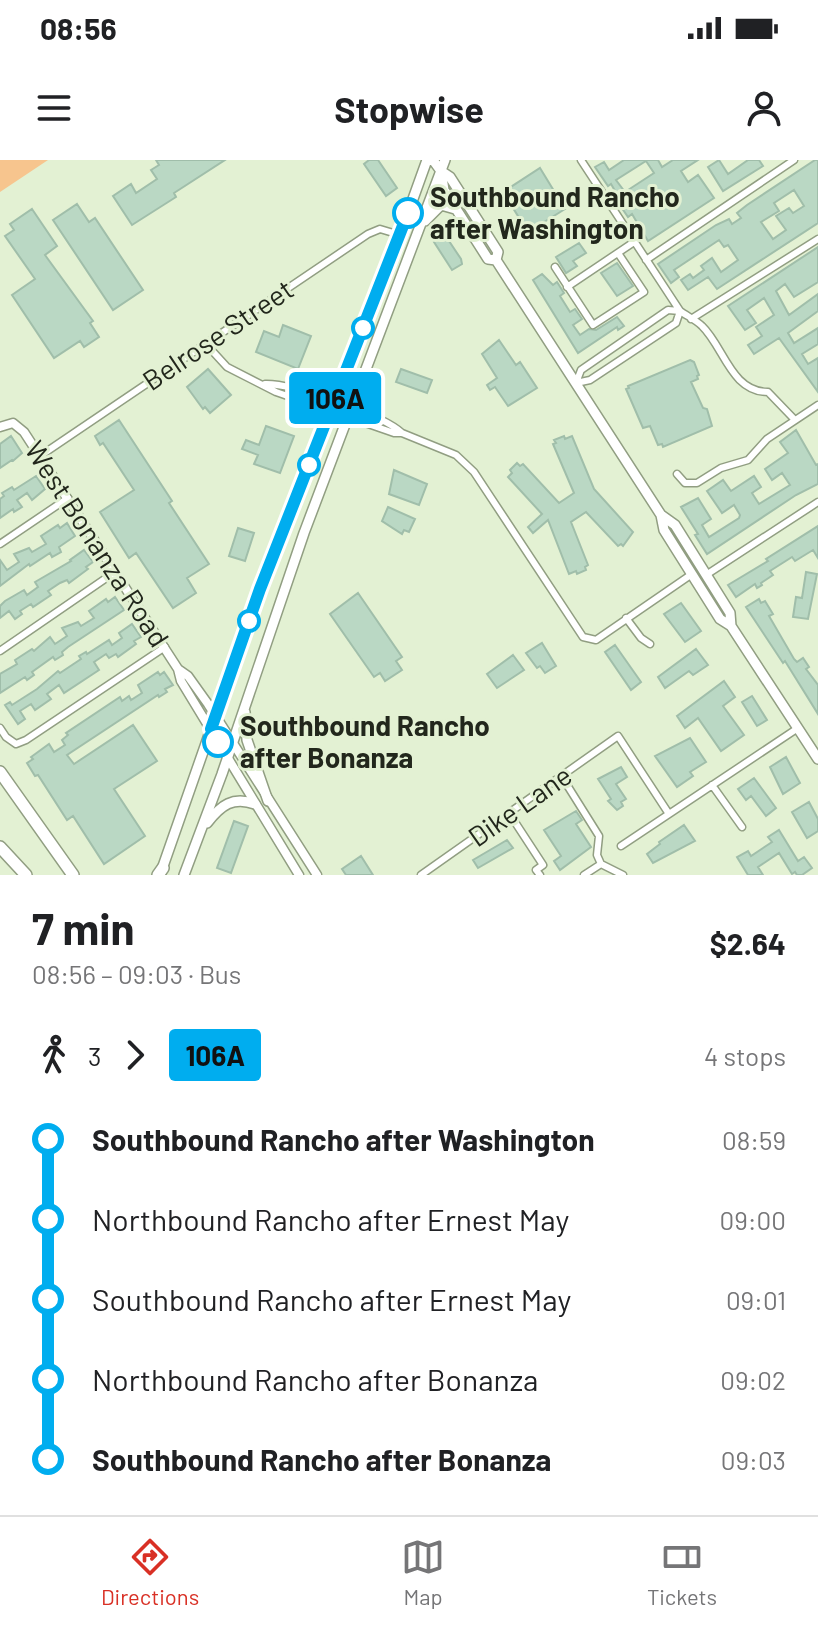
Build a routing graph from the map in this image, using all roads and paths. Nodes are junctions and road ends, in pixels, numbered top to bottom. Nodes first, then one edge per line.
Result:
1 (427, 160) edge
2 (433, 160) edge
3 (445, 160) edge
4 (581, 160) edge
5 (794, 160) edge
6 (441, 171) junction
7 (458, 211) junction
8 (420, 227) junction
9 (400, 235) junction
10 (818, 239) edge
11 (634, 242) junction
12 (618, 253) junction
13 (496, 260) junction
14 (646, 260) junction
15 (555, 267) dead end
16 (567, 287) junction
17 (680, 311) junction
18 (691, 319) junction
19 (205, 343) junction
20 (576, 383) junction
21 (265, 384) junction
22 (306, 402) junction
23 (818, 405) edge
24 (332, 406) junction
25 (348, 412) junction
26 (795, 420) junction
27 (0, 427) edge
28 (322, 432) junction
29 (40, 456) junction
30 (677, 474) dead end
31 (68, 498) junction
32 (818, 502) edge
33 (661, 515) junction
34 (664, 530) junction
35 (0, 544) edge
36 (115, 572) junction
37 (692, 574) junction
38 (706, 575) junction
39 (730, 613) junction
40 (626, 618) junction
41 (731, 626) junction
42 (650, 644) dead end
43 (165, 647) junction
44 (0, 651) edge
45 (178, 669) junction
46 (244, 705) junction
47 (216, 717) junction
48 (0, 728) edge
49 (798, 728) junction
50 (211, 729) junction
51 (232, 744) junction
52 (227, 758) junction
53 (818, 759) edge
54 (0, 772) edge
55 (562, 777) junction
56 (712, 785) junction
57 (268, 801) junction
58 (255, 804) junction
59 (509, 813) junction
60 (669, 814) junction
61 (742, 827) dead end
62 (200, 832) junction
63 (621, 846) dead end
64 (0, 849) edge
65 (601, 864) junction
66 (160, 873) edge
67 (538, 873) edge
68 (309, 874) edge
69 (17, 875) edge
70 (26, 875) edge
71 (73, 875) edge
72 (184, 875) edge
73 (421, 875) edge
74 (529, 875) edge
75 (584, 875) edge
76 (623, 875) edge

1 - 9 main road
2 - 6 main road
3 - 6 main road
4 - 11 street
5 - 14 street
6 - 7 main road
6 - 8 main road
6 - 13 main road
7 - 8 main road
7 - 13 main road
8 - 25 main road
9 - 19 street, Belrose Street
9 - 24 main road
10 - 18 street
11 - 12 street
11 - 14 street
12 - 16 street
12 - 16 street
13 - 20 main road
14 - 17 street
15 - 16 street
17 - 18 street
17 - 20 street
17 - 20 street
18 - 26 street
19 - 21 street
19 - 29 street, Belrose Street
20 - 33 main road
21 - 22 street
21 - 24 street
22 - 24 street
22 - 28 main road
23 - 26 street
24 - 25 street
24 - 28 main road
25 - 40 street
25 - 46 main road
26 - 30 street
27 - 29 street, West Bonanza Road
28 - 47 main road
29 - 31 street, West Bonanza Road
31 - 35 street
31 - 36 street, West Bonanza Road
32 - 38 street
33 - 34 main road
33 - 38 main road
34 - 37 main road
34 - 38 main road
36 - 43 street, West Bonanza Road
36 - 44 street
37 - 39 main road
37 - 40 street
37 - 41 main road
38 - 39 main road
39 - 41 main road
40 - 42 street
41 - 49 main road
43 - 45 street, West Bonanza Road
43 - 48 street
45 - 47 street, West Bonanza Road
45 - 50 street, West Bonanza Road
46 - 51 main road
46 - 57 main road
47 - 50 main road
47 - 51 street, West Bonanza Road
49 - 53 main road
49 - 56 street
50 - 52 street, West Bonanza Road
50 - 66 main road
51 - 52 main road
51 - 57 street, West Bonanza Road
52 - 58 street, West Bonanza Road
52 - 62 main road
54 - 71 highway
55 - 59 street, Dike Lane
55 - 60 street, Dike Lane
55 - 65 street
56 - 60 street
56 - 61 street
57 - 68 street, West Bonanza Road
58 - 62 main road
58 - 68 street, West Bonanza Road
59 - 67 street
59 - 73 street, Dike Lane
60 - 63 street
62 - 72 main road
64 - 69 highway
64 - 70 highway
65 - 75 street
65 - 76 street
67 - 74 street

